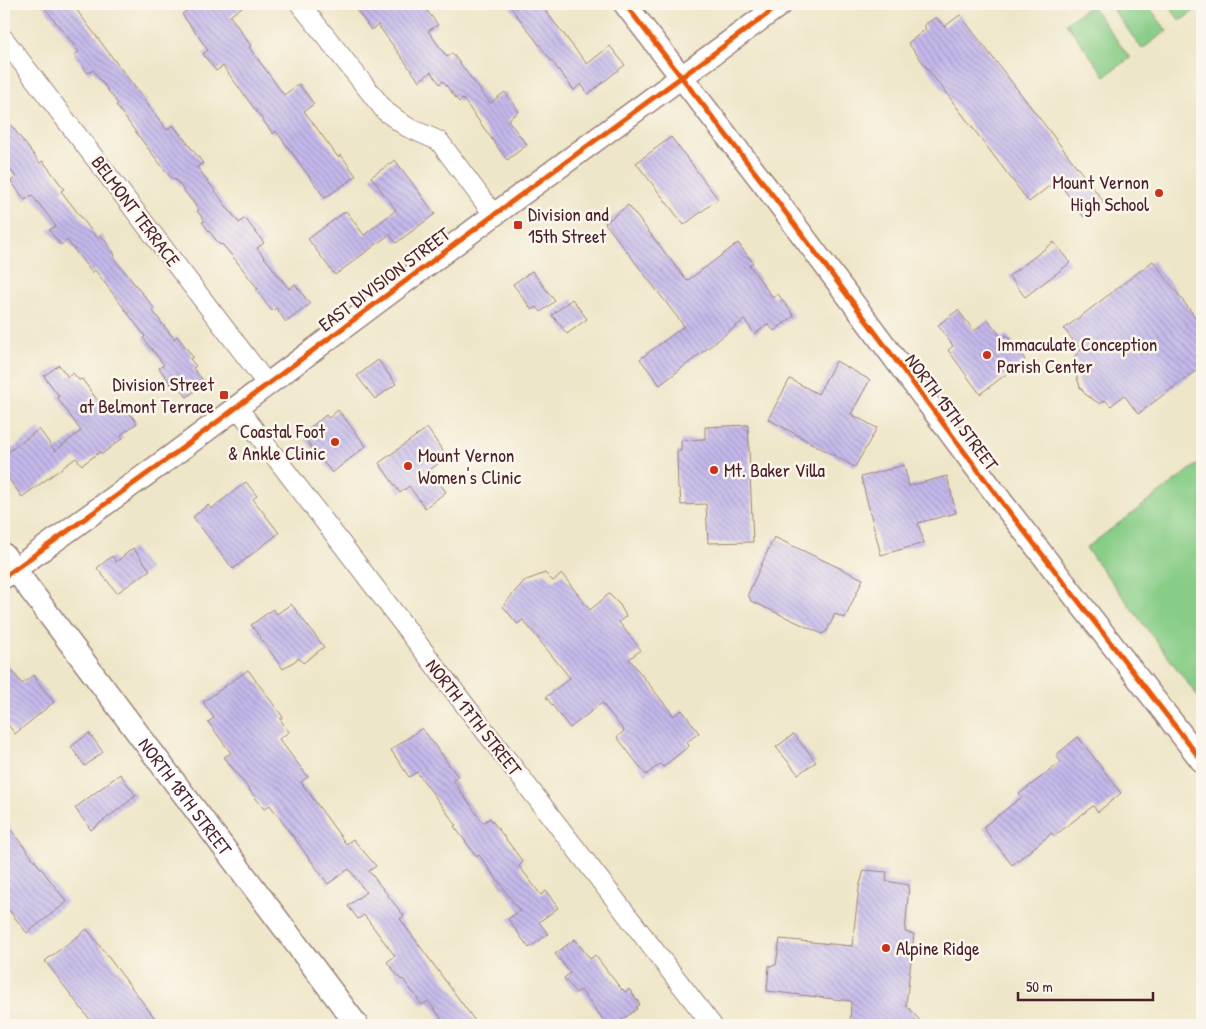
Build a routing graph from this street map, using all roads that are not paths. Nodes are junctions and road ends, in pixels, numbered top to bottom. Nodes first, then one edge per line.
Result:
1 (300, 4) edge
2 (626, 4) edge
3 (781, 4) edge
4 (4, 39) edge
5 (682, 78) junction
6 (494, 215) junction
7 (267, 384) junction
8 (237, 406) junction
9 (7, 567) edge
10 (1202, 761) edge
11 (357, 1025) edge
12 (712, 1025) edge

1 - 6 street
2 - 5 street, NORTH 15TH STREET
3 - 5 street, EAST DIVISION STREET
4 - 7 street, BELMONT TERRACE
5 - 6 street, EAST DIVISION STREET
5 - 10 street, NORTH 15TH STREET
6 - 7 street, EAST DIVISION STREET
7 - 8 street, EAST DIVISION STREET
8 - 9 street, EAST DIVISION STREET
8 - 12 street, NORTH 17TH STREET
9 - 11 street, NORTH 18TH STREET

